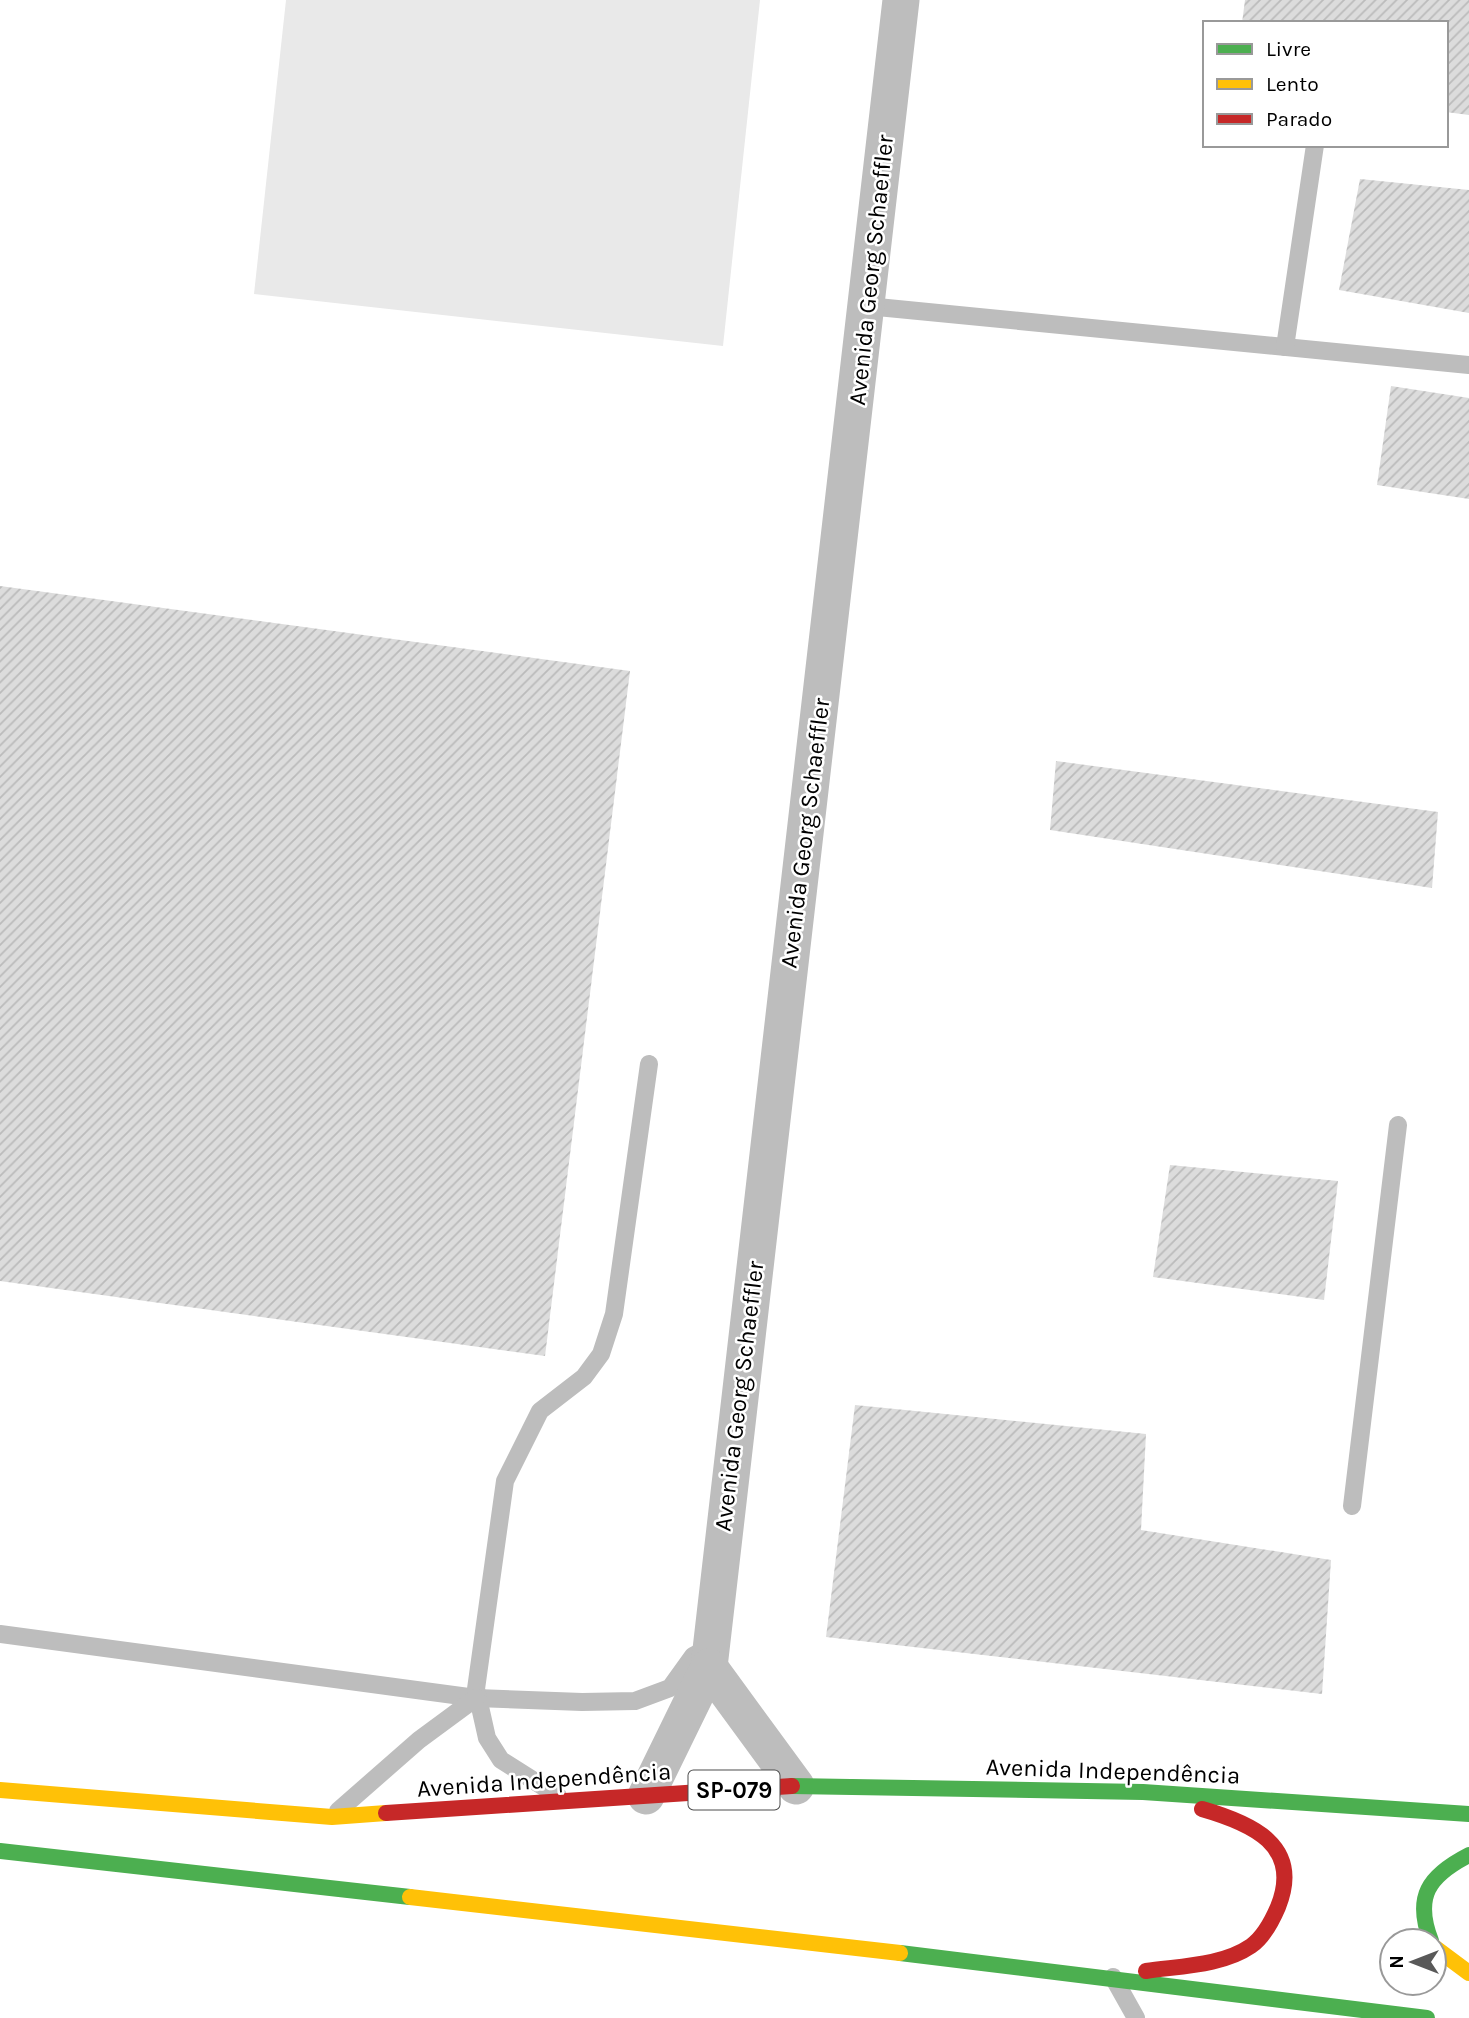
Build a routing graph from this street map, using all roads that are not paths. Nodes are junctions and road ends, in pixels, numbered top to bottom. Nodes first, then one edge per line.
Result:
1 (901, 0) edge
2 (1315, 147) edge
3 (867, 306) junction
4 (1285, 347) junction
5 (1469, 365) edge
6 (649, 1065) dead end
7 (1398, 1125) dead end
8 (1352, 1506) dead end
9 (0, 1634) edge
10 (709, 1657) junction
11 (476, 1698) junction
12 (796, 1786) junction
13 (0, 1790) edge
14 (1143, 1792) junction
15 (646, 1796) junction
16 (567, 1801) junction
17 (1469, 1814) edge
18 (332, 1817) junction
19 (0, 1851) edge
20 (1469, 1855) edge
21 (1426, 1927) edge
22 (1448, 1957) edge
23 (1469, 1973) edge
24 (1113, 1977) junction
25 (1380, 2016) edge
26 (1136, 2018) edge
27 (1427, 2018) edge

1 - 3 street, Avenida Georg Schaeffler
2 - 4 lane
3 - 4 lane
3 - 10 street, Avenida Georg Schaeffler
4 - 5 lane
6 - 11 lane
7 - 8 lane
9 - 11 lane
10 - 11 lane
10 - 12 street
10 - 15 street, Avenida Georg Schaeffler
11 - 16 lane
11 - 18 lane
12 - 14 main road, Avenida Independência / SP-079
12 - 15 main road, Avenida Independência / SP-079
13 - 18 main road, Avenida Independência / SP-079
14 - 17 main road, Avenida Independência / SP-079
14 - 24 main road, SP-079
15 - 16 main road, Avenida Independência / SP-079
16 - 18 main road, Avenida Independência / SP-079
19 - 24 main road, SP-079
20 - 21 main road
22 - 23 main road
24 - 25 main road, SP-079
24 - 26 lane
25 - 27 main road, SP-079

